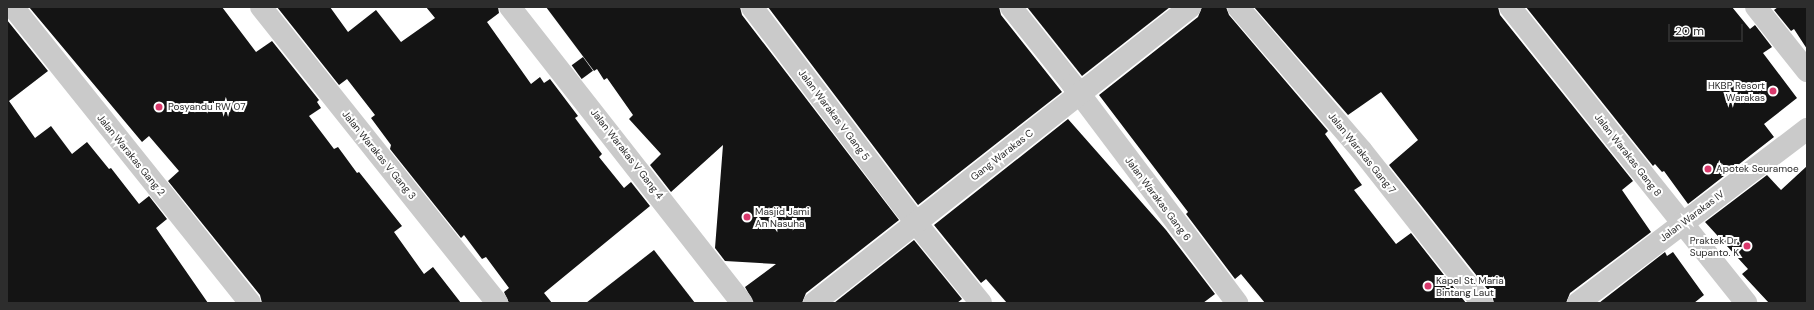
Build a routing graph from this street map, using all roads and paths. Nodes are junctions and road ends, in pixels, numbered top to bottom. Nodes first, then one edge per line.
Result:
1 (13, 7) edge
2 (260, 7) edge
3 (510, 7) edge
4 (752, 7) edge
5 (1011, 7) edge
6 (1190, 7) edge
7 (1238, 7) edge
8 (1510, 7) edge
9 (1756, 7) edge
10 (1807, 71) edge
11 (1080, 95) junction
12 (1807, 129) edge
13 (916, 222) junction
14 (1682, 223) junction
15 (250, 303) edge
16 (497, 303) edge
17 (742, 303) edge
18 (814, 303) edge
19 (981, 303) edge
20 (1237, 303) edge
21 (1482, 303) edge
22 (1578, 303) edge
23 (1746, 303) edge

1 - 15 street, Jalan Warakas Gang 2
2 - 16 street, Jalan Warakas V Gang 3
3 - 17 street, Jalan Warakas V Gang 4
4 - 13 street, Jalan Warakas V Gang 5
5 - 11 street, Jalan Warakas Gang 6
6 - 11 street, Gang Warakas C
7 - 21 street, Jalan Warakas Gang 7
8 - 14 street, Jalan Warakas Gang 8
9 - 10 street
11 - 13 street, Gang Warakas C
11 - 20 street, Jalan Warakas Gang 6
12 - 14 street, Jalan Warakas IV
13 - 18 street, Gang Warakas C
13 - 19 street, Jalan Warakas V Gang 5
14 - 22 street, Jalan Warakas IV
14 - 23 street, Jalan Warakas Gang 8

